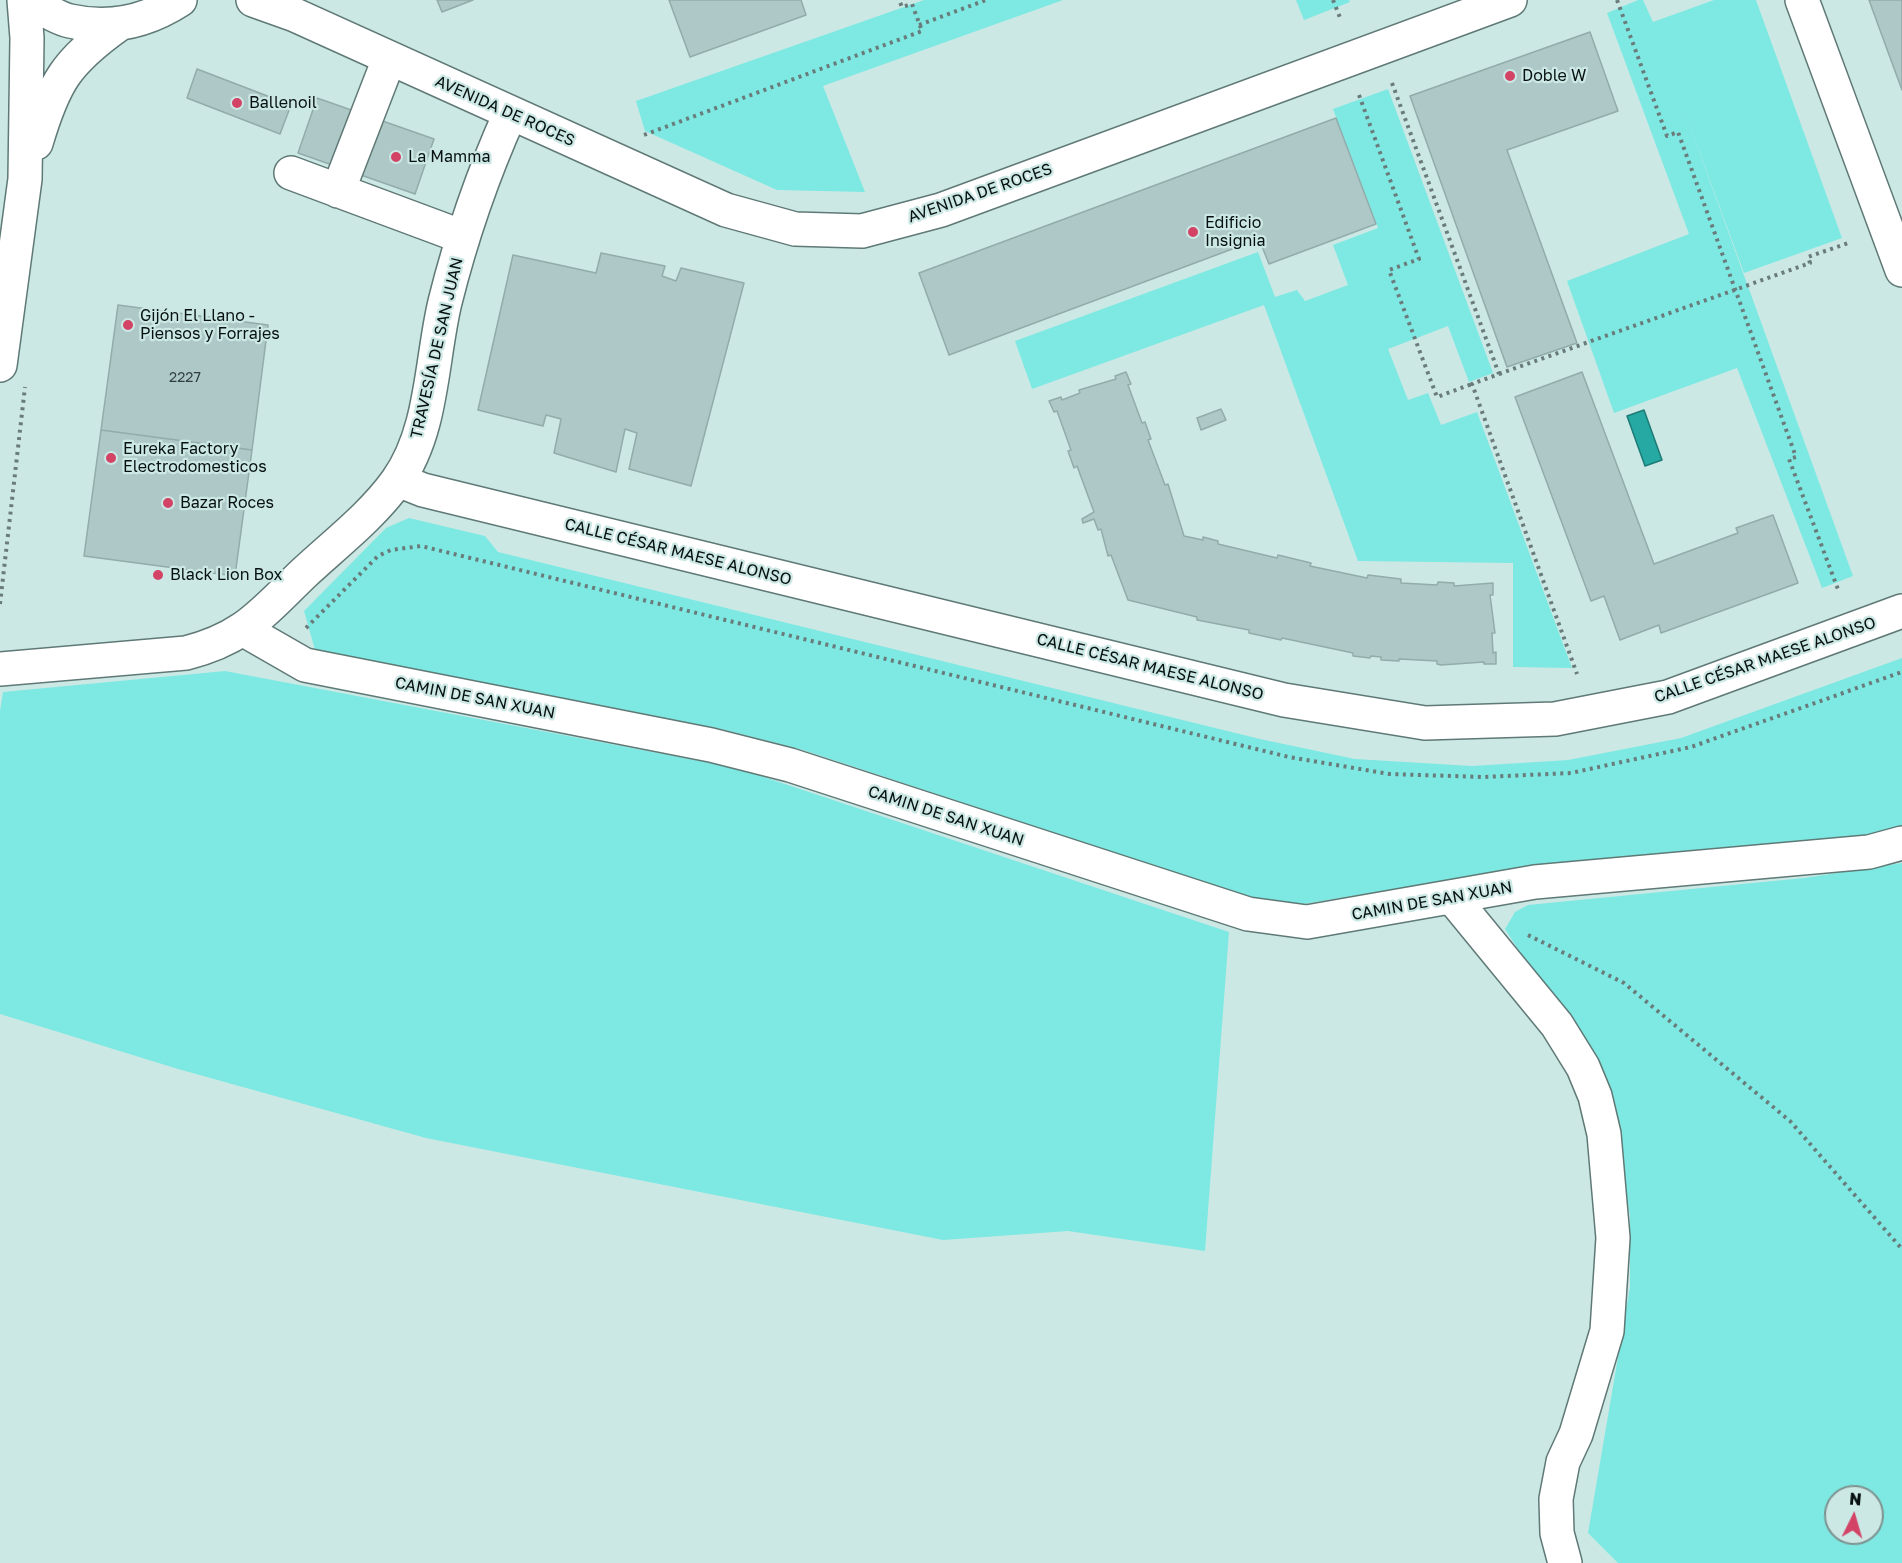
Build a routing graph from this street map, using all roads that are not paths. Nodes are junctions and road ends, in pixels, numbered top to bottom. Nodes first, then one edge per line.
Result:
1 (24, 0) edge
2 (29, 0) edge
3 (180, 0) edge
4 (187, 0) edge
5 (253, 0) edge
6 (1510, 0) edge
7 (1802, 0) edge
8 (118, 25) junction
9 (388, 58) junction
10 (510, 114) junction
11 (291, 172) dead end
12 (25, 179) junction
13 (338, 191) junction
14 (463, 237) junction
15 (1902, 270) edge
16 (13, 371) edge
17 (398, 480) junction
18 (1902, 611) edge
19 (244, 630) junction
20 (0, 669) edge
21 (1902, 843) edge
22 (1452, 897) junction
23 (1566, 1563) edge

1 - 12 street
2 - 8 street
3 - 4 street
3 - 8 street
5 - 9 street, AVENIDA DE ROCES
6 - 10 street, AVENIDA DE ROCES
7 - 15 street
8 - 12 street
9 - 10 street, AVENIDA DE ROCES
9 - 13 street
10 - 14 street, TRAVESÍA DE SAN JUAN
11 - 13 street
12 - 16 street
13 - 14 street
14 - 17 street, TRAVESÍA DE SAN JUAN
17 - 18 street, CALLE CÉSAR MAESE ALONSO
17 - 19 street, TRAVESÍA DE SAN JUAN
19 - 20 street
19 - 22 street, CAMIN DE SAN XUAN
21 - 22 street, CAMIN DE SAN XUAN
22 - 23 street

